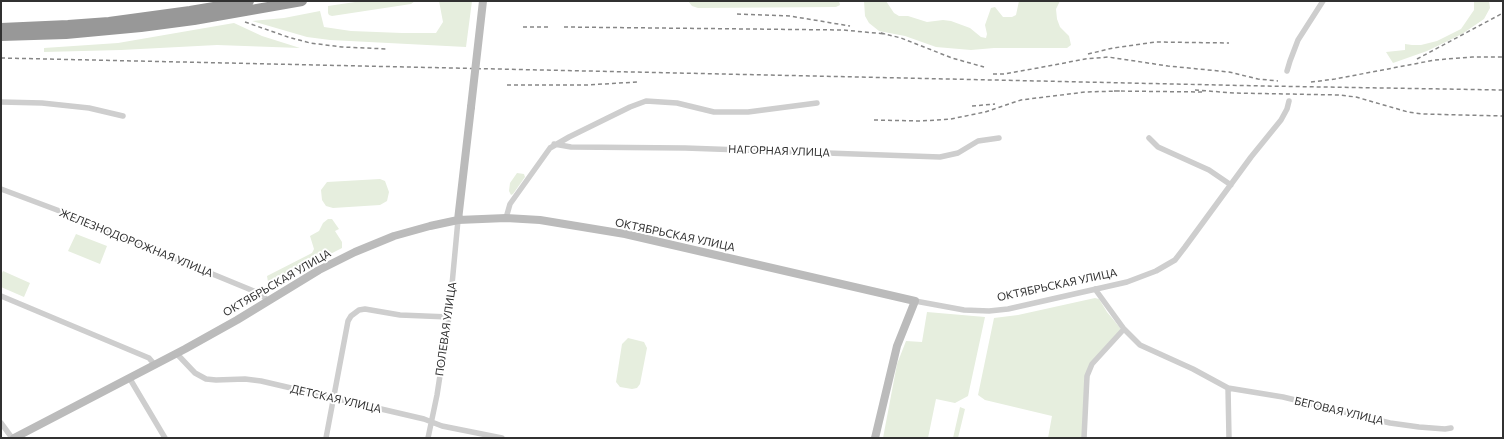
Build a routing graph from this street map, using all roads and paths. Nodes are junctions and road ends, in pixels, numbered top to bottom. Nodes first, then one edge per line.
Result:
1 (222, 1) edge
2 (250, 1) edge
3 (302, 1) edge
4 (483, 1) edge
5 (1323, 1) edge
6 (86, 24) junction
7 (1, 28) edge
8 (1, 36) edge
9 (1287, 71) dead end
10 (1289, 101) dead end
11 (1, 102) edge
12 (817, 103) dead end
13 (122, 116) dead end
14 (999, 138) dead end
15 (1149, 138) dead end
16 (554, 144) junction
17 (1231, 185) junction
18 (1, 189) edge
19 (506, 218) junction
20 (458, 220) junction
21 (1096, 289) junction
22 (1, 296) edge
23 (268, 301) junction
24 (915, 301) junction
25 (449, 317) junction
26 (1124, 329) junction
27 (177, 354) junction
28 (155, 365) junction
29 (130, 379) junction
30 (1228, 388) junction
31 (332, 398) junction
32 (1, 422) edge
33 (432, 422) junction
34 (1451, 428) dead end
35 (13, 438) edge
36 (165, 438) edge
37 (326, 438) edge
38 (428, 438) edge
39 (502, 438) edge
40 (875, 438) edge
41 (1084, 438) edge
42 (1229, 438) edge

1 - 6 street
2 - 6 highway
3 - 8 highway
4 - 20 street, bridge
5 - 9 street
6 - 7 highway
10 - 17 street, ОКТЯБРЬСКАЯ УЛИЦА
11 - 13 street
12 - 16 street
14 - 16 street, НАГОРНАЯ УЛИЦА
15 - 17 street
16 - 19 street
17 - 21 street, ОКТЯБРЬСКАЯ УЛИЦА
18 - 23 street, ЖЕЛЕЗНОДОРОЖНАЯ УЛИЦА
19 - 20 street, ОКТЯБРЬСКАЯ УЛИЦА
19 - 24 street, ОКТЯБРЬСКАЯ УЛИЦА
20 - 23 street, ОКТЯБРЬСКАЯ УЛИЦА
20 - 25 street, ПОЛЕВАЯ УЛИЦА
21 - 24 street, ОКТЯБРЬСКАЯ УЛИЦА
21 - 26 street, БЕГОВАЯ УЛИЦА
22 - 28 street
23 - 27 street, ОКТЯБРЬСКАЯ УЛИЦА
24 - 40 street
25 - 31 street
25 - 33 street, ПОЛЕВАЯ УЛИЦА
26 - 30 street, БЕГОВАЯ УЛИЦА
26 - 41 street
27 - 28 street, ОКТЯБРЬСКАЯ УЛИЦА
27 - 31 street, ДЕТСКАЯ УЛИЦА
28 - 29 street, ОКТЯБРЬСКАЯ УЛИЦА
29 - 35 street, ОКТЯБРЬСКАЯ УЛИЦА
29 - 36 street
30 - 34 street, БЕГОВАЯ УЛИЦА
30 - 42 street
31 - 33 street, ДЕТСКАЯ УЛИЦА
31 - 37 street
32 - 35 street
33 - 38 street, ПОЛЕВАЯ УЛИЦА
33 - 39 street, ДЕТСКАЯ УЛИЦА

